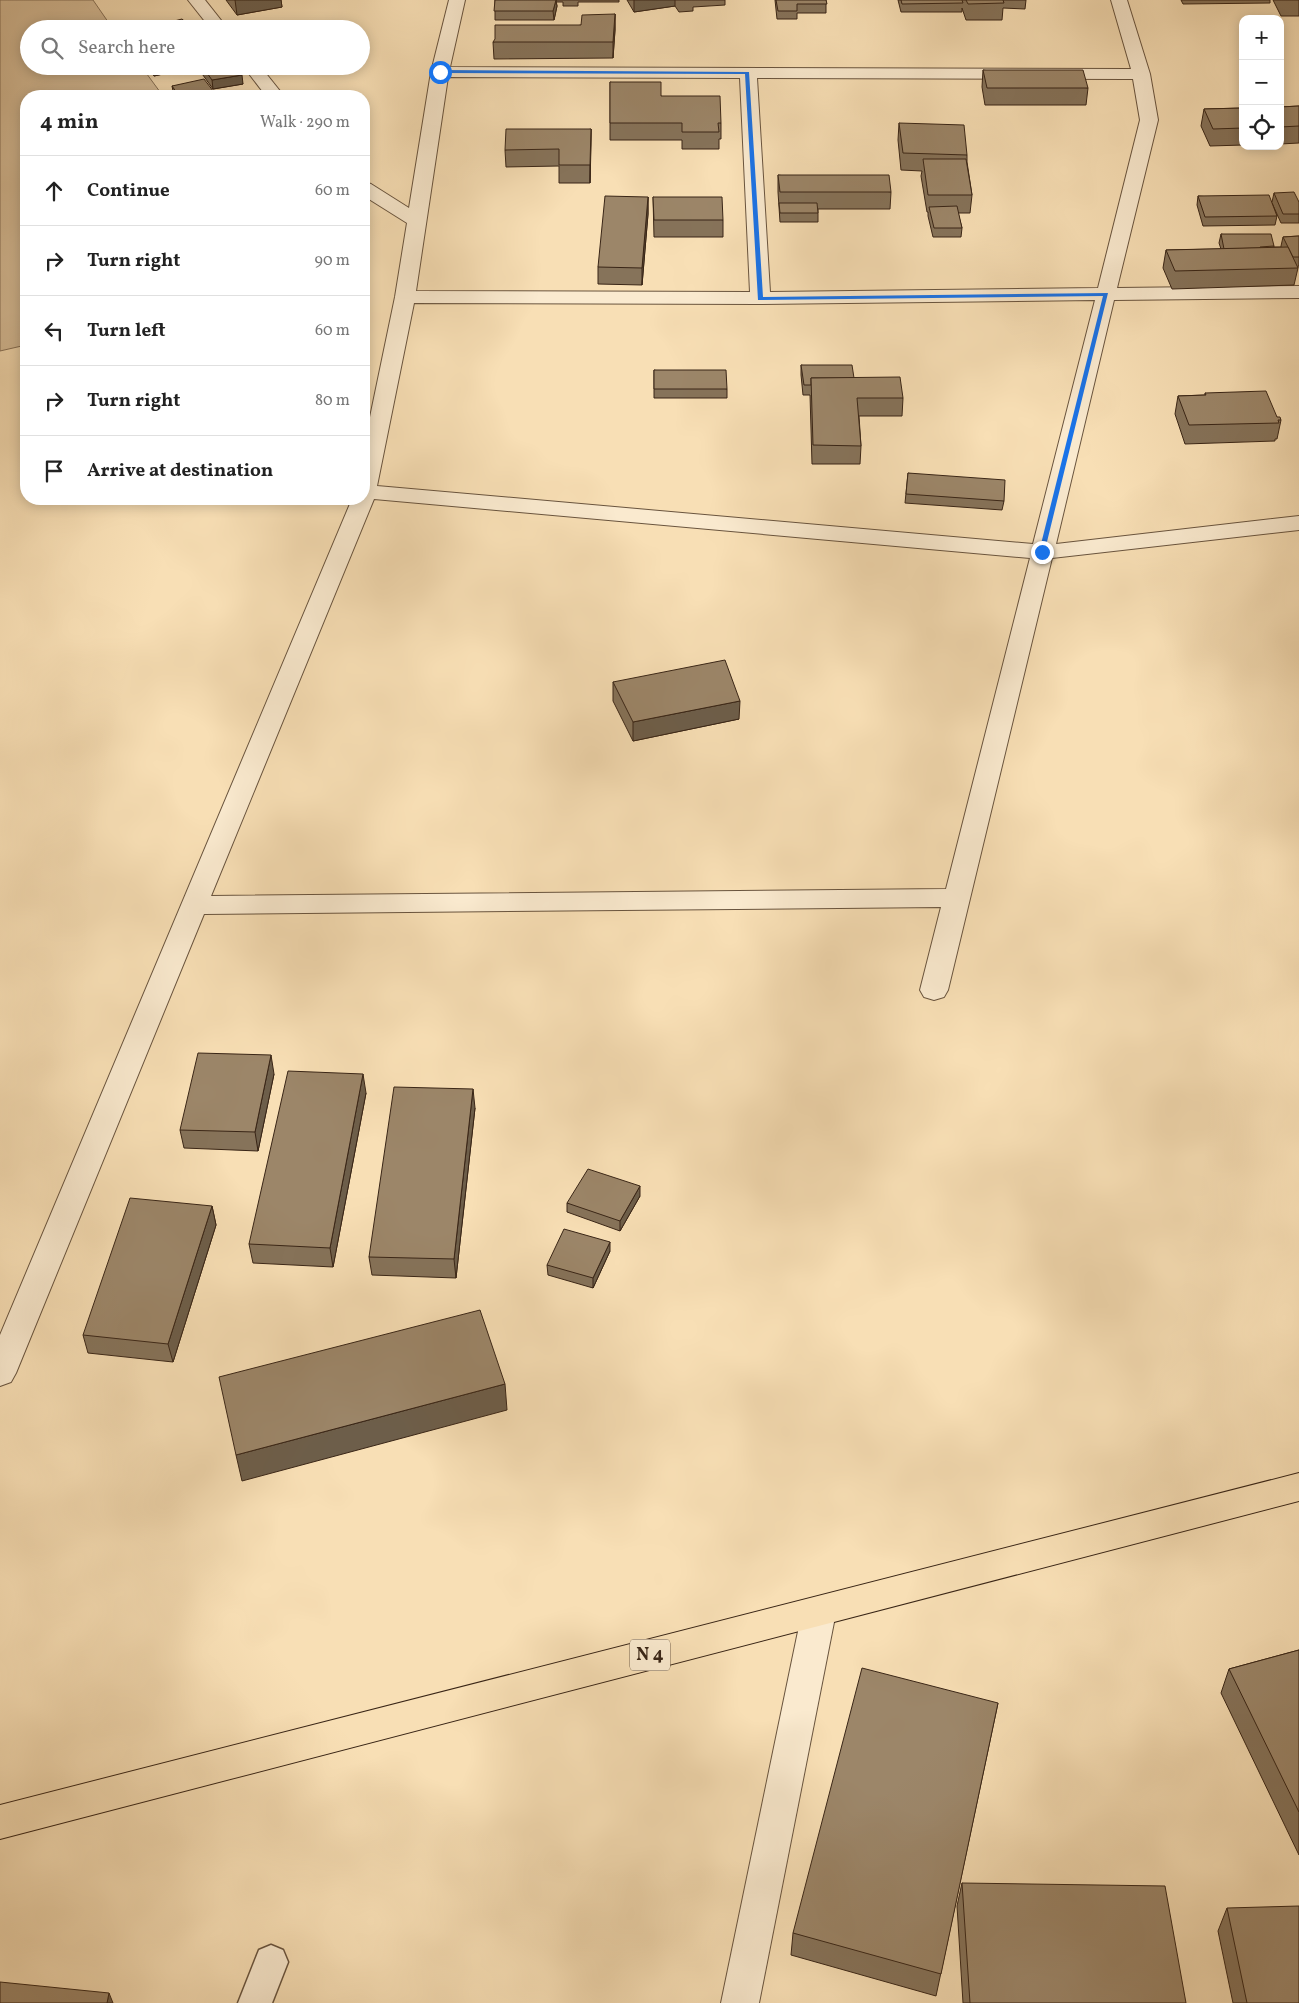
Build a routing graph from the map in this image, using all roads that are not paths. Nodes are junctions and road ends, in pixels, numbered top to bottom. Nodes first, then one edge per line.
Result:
1 (196, 0) edge
2 (457, 0) edge
3 (1119, 0) edge
4 (213, 20) edge
5 (440, 72) junction
6 (748, 73) junction
7 (1141, 74) junction
8 (258, 75) edge
9 (271, 90) edge
10 (370, 192) edge
11 (417, 221) junction
12 (1299, 292) edge
13 (1106, 294) junction
14 (404, 298) junction
15 (760, 298) junction
16 (370, 466) edge
17 (370, 496) edge
18 (360, 505) edge
19 (1299, 523) edge
20 (1042, 552) junction
21 (957, 898) junction
22 (194, 905) junction
23 (934, 990) dead end
24 (0, 1373) edge
25 (1299, 1487) edge
26 (819, 1612) junction
27 (0, 1822) edge
28 (271, 1962) dead end
29 (254, 2003) edge
30 (740, 2003) edge

1 - 4 street
2 - 5 street
3 - 7 street
5 - 6 street
5 - 11 street
6 - 7 street
6 - 15 street
7 - 13 street
8 - 9 street
10 - 11 street
11 - 14 street
12 - 13 street
13 - 15 street
13 - 20 street
14 - 15 street
14 - 16 street
17 - 20 street
18 - 22 street
19 - 20 street
20 - 21 street
21 - 22 street
21 - 23 street
22 - 24 street
25 - 26 highway, N 4
26 - 27 highway, N 4
26 - 30 street
28 - 29 lane

